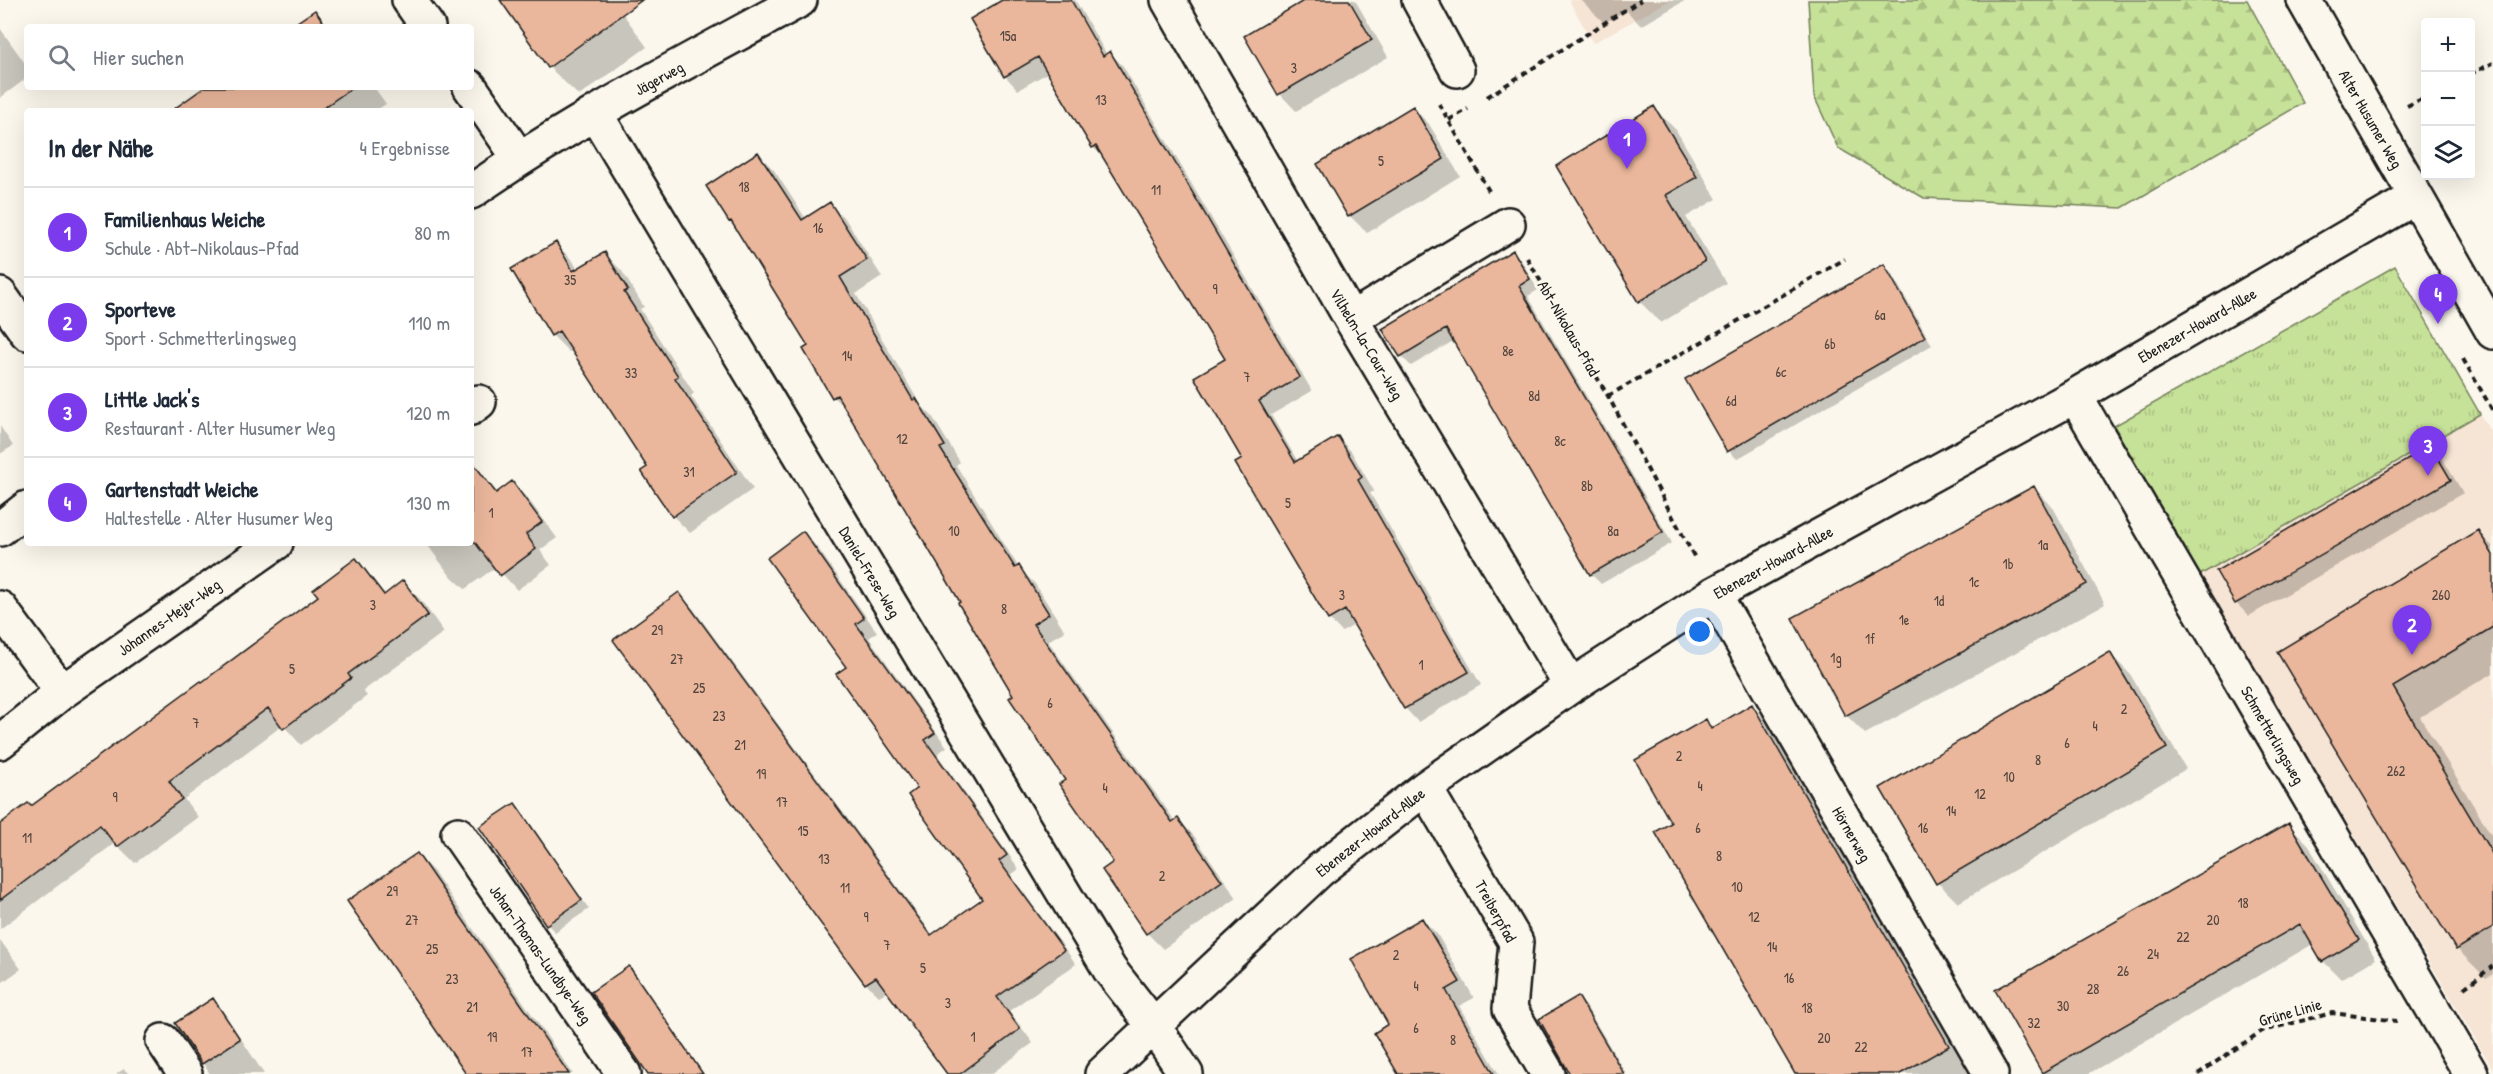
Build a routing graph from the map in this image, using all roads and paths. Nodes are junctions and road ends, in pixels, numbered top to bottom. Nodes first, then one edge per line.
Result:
1 (409, 0) edge
2 (800, 0) edge
3 (1168, 0) edge
4 (1419, 0) edge
5 (1641, 0) edge
6 (2304, 0) edge
7 (426, 24) edge
8 (2493, 63) edge
9 (1457, 70) joint
10 (2474, 72) edge
11 (472, 90) edge
12 (2421, 100) edge
13 (1480, 101) dead end
14 (1470, 108) dead end
15 (2404, 108) dead end
16 (594, 113) junction
17 (1449, 120) junction
18 (519, 158) junction
19 (474, 190) edge
20 (2416, 197) junction
21 (1508, 224) junction
22 (1845, 259) dead end
23 (0, 295) edge
24 (1351, 319) junction
25 (24, 329) edge
26 (2493, 332) edge
27 (1608, 396) junction
28 (2075, 396) junction
29 (24, 510) edge
30 (0, 528) edge
31 (272, 546) edge
32 (1714, 594) junction
33 (0, 608) edge
34 (1570, 686) junction
35 (62, 692) junction
36 (0, 742) edge
37 (1425, 788) junction
38 (458, 834) dead end
39 (2432, 1008) junction
40 (1153, 1025) junction
41 (163, 1041) dead end
42 (185, 1074) edge
43 (624, 1074) edge
44 (1102, 1074) edge
45 (1186, 1074) edge
46 (1548, 1074) edge
47 (1991, 1074) edge
48 (2198, 1074) edge
49 (2471, 1074) edge

1 - 7 street
2 - 16 street, Jägerweg
3 - 24 street, Vilhelm-la-Cour-Weg
4 - 9 street
5 - 13 path
6 - 20 street, Alter Husumer Weg
8 - 10 path
9 - 17 path, Abt-Nikolaus-Pfad
11 - 18 street
12 - 15 path
14 - 17 path
16 - 18 street, Jägerweg
16 - 40 street, Daniel-Frese-Weg
17 - 21 path, Abt-Nikolaus-Pfad
18 - 19 street, Jägerweg
20 - 26 street, Alter Husumer Weg
20 - 28 street, Ebenezer-Howard-Allee
21 - 24 street
21 - 27 path, Abt-Nikolaus-Pfad
22 - 27 path
23 - 25 street
24 - 34 street, Vilhelm-la-Cour-Weg
27 - 32 path, Abt-Nikolaus-Pfad
28 - 32 street, Ebenezer-Howard-Allee
28 - 39 street, Schmetterlingsweg
29 - 30 street
31 - 35 street, Johannes-Mejer-Weg
32 - 34 street, Ebenezer-Howard-Allee
32 - 47 street, Hörnerweg
33 - 35 street
34 - 37 street, Ebenezer-Howard-Allee
35 - 36 street, Johannes-Mejer-Weg
37 - 40 street, Ebenezer-Howard-Allee
37 - 46 street, Treiberpfad
38 - 43 street, Johan-Thomas-Lundbye-Weg
39 - 48 path, Grüne Linie
39 - 49 street, Schmetterlingsweg
40 - 44 street, Ebenezer-Howard-Allee
40 - 45 street, Daniel-Frese-Weg
41 - 42 street

